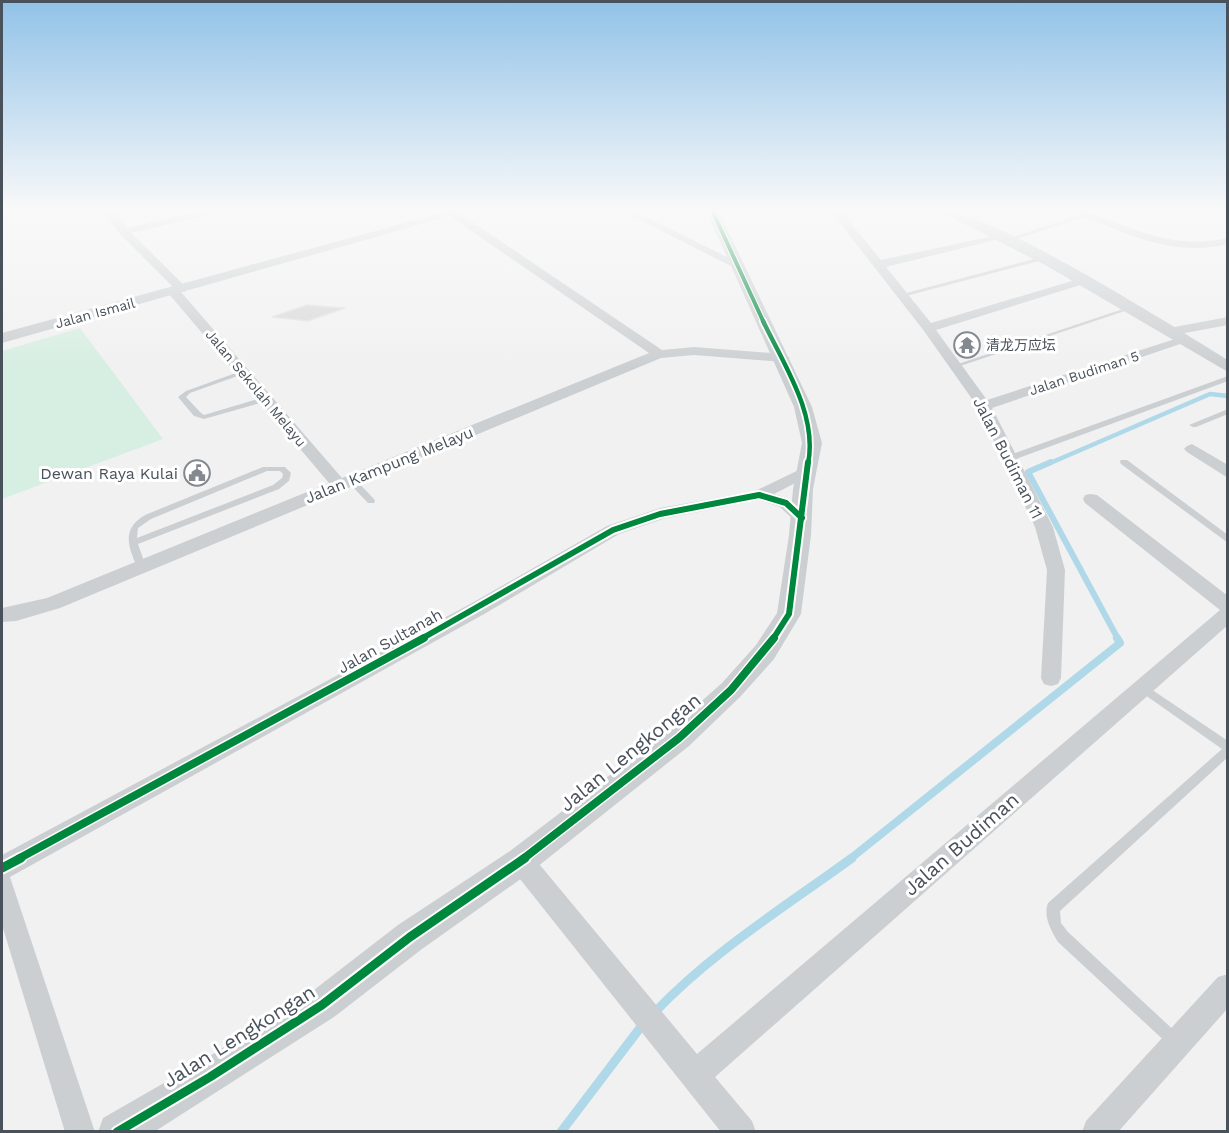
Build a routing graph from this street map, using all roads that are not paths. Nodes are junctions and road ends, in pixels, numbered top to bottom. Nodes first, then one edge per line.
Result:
1 (152, 263) edge
2 (274, 263) edge
3 (532, 263) edge
4 (889, 263) edge
5 (1026, 263) edge
6 (1054, 263) edge
7 (735, 264) edge
8 (878, 264) joint
9 (1086, 280) junction
10 (177, 290) junction
11 (902, 295) junction
12 (1131, 308) junction
13 (1225, 323) edge
14 (928, 328) junction
15 (1169, 332) junction
16 (2, 338) edge
17 (1184, 341) junction
18 (659, 354) junction
19 (783, 358) junction
20 (955, 366) junction
21 (1227, 367) edge
22 (244, 372) junction
23 (1227, 378) edge
24 (264, 399) junction
25 (984, 406) junction
26 (1226, 414) edge
27 (1192, 425) dead end
28 (1192, 449) dead end
29 (1010, 458) junction
30 (1125, 462) dead end
31 (807, 471) junction
32 (1227, 473) edge
33 (346, 483) junction
34 (759, 495) junction
35 (1091, 499) dead end
36 (371, 501) dead end
37 (802, 518) junction
38 (1227, 540) edge
39 (134, 543) junction
40 (141, 567) junction
41 (1227, 606) edge
42 (1227, 614) edge
43 (2, 615) edge
44 (1051, 678) dead end
45 (1142, 687) junction
46 (1227, 751) edge
47 (521, 861) junction
48 (2, 868) edge
49 (2, 886) edge
50 (1226, 992) edge
51 (1177, 1043) junction
52 (696, 1074) junction
53 (80, 1131) edge
54 (117, 1131) edge
55 (741, 1131) edge
56 (1097, 1131) edge

1 - 10 street, Jalan Sekolah Melayu
2 - 10 street, Jalan Ismail
3 - 18 street
4 - 8 street
5 - 11 lane
6 - 9 street
7 - 19 street, Jalan Lengkongan
8 - 11 street, Jalan Budiman 11
9 - 12 street
9 - 14 street
10 - 16 street, Jalan Ismail
10 - 22 street, Jalan Sekolah Melayu
11 - 14 street, Jalan Budiman 11
12 - 15 street
12 - 20 lane
13 - 15 street
14 - 20 street, Jalan Budiman 11
15 - 17 street
17 - 21 street
17 - 25 street, Jalan Budiman 5
18 - 19 street, Jalan Kampung Melayu
18 - 33 street, Jalan Kampung Melayu
19 - 31 street, Jalan Lengkongan
20 - 25 street, Jalan Budiman 11
22 - 24 street, Jalan Sekolah Melayu
22 - 24 lane
23 - 29 lane
24 - 33 street, Jalan Sekolah Melayu
25 - 29 street, Jalan Budiman 11
26 - 27 lane
28 - 32 street
29 - 44 street, Jalan Budiman 11
30 - 38 lane
31 - 34 street
31 - 37 street, Jalan Lengkongan
33 - 36 lane
33 - 40 street, Jalan Kampung Melayu
34 - 37 street, Jalan Sultanah
34 - 48 street, Jalan Sultanah
35 - 41 street
37 - 47 street, Jalan Lengkongan
39 - 39 lane
39 - 40 lane
40 - 43 street, Jalan Kampung Melayu
42 - 45 street, Jalan Budiman
45 - 46 lane
45 - 52 street, Jalan Budiman
46 - 51 lane
47 - 52 street
47 - 54 street, Jalan Lengkongan
49 - 53 street
50 - 51 street
51 - 56 street
52 - 55 street

